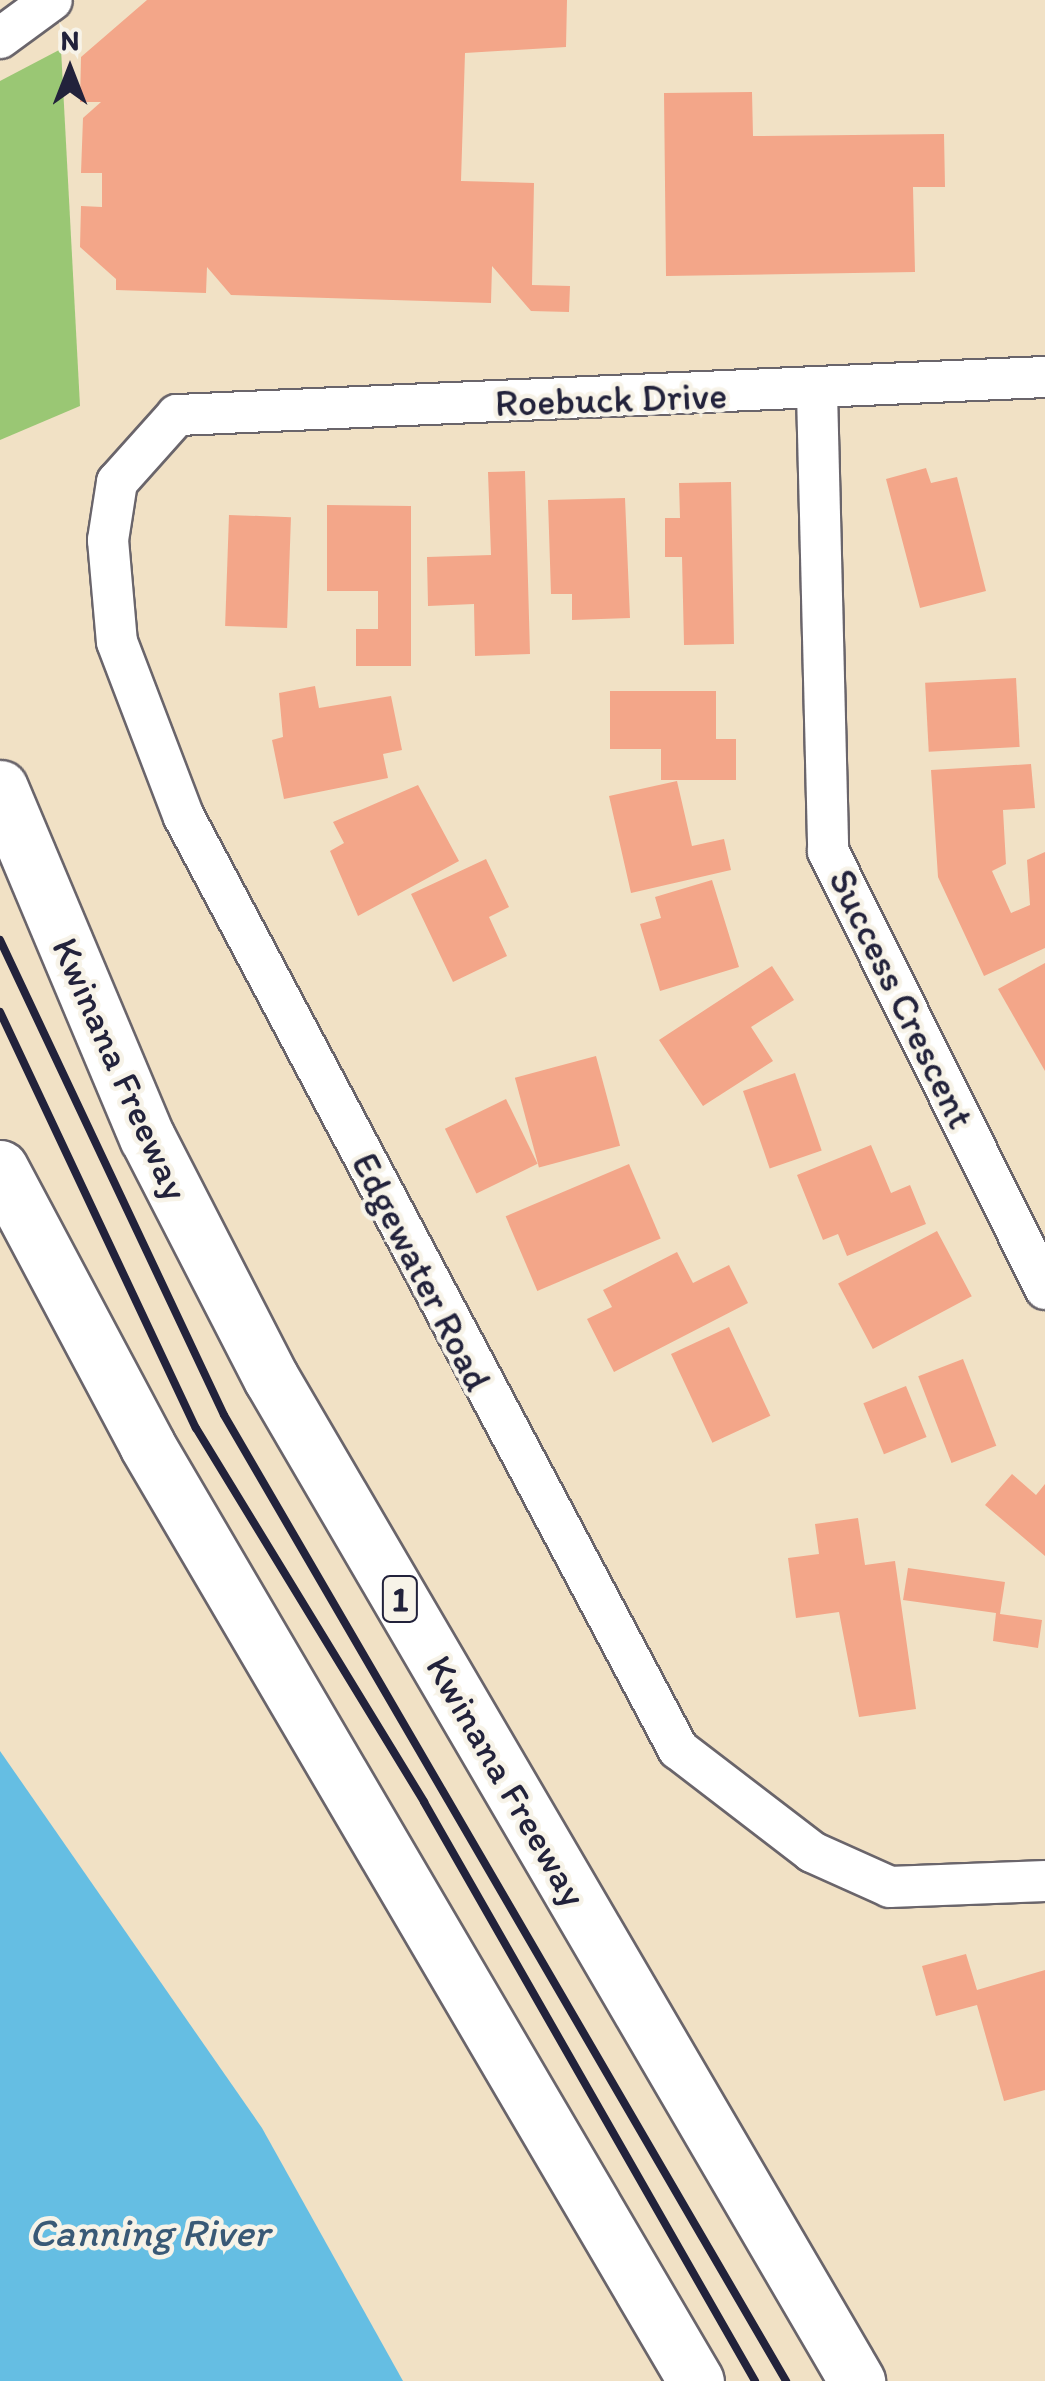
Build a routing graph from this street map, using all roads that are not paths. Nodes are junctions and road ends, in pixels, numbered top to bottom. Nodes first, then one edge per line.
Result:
1 (52, 0) edge
2 (0, 38) edge
3 (1045, 378) edge
4 (816, 392) junction
5 (176, 415) joint
6 (0, 788) edge
7 (0, 1168) edge
8 (1045, 1289) edge
9 (1045, 1881) edge
10 (696, 2381) edge
11 (856, 2381) edge

1 - 2 street
3 - 4 street, Roebuck Drive
4 - 5 street, Roebuck Drive
4 - 8 street, Success Crescent
5 - 9 street, Edgewater Road
6 - 11 highway, Kwinana Freeway / 1
7 - 10 highway

